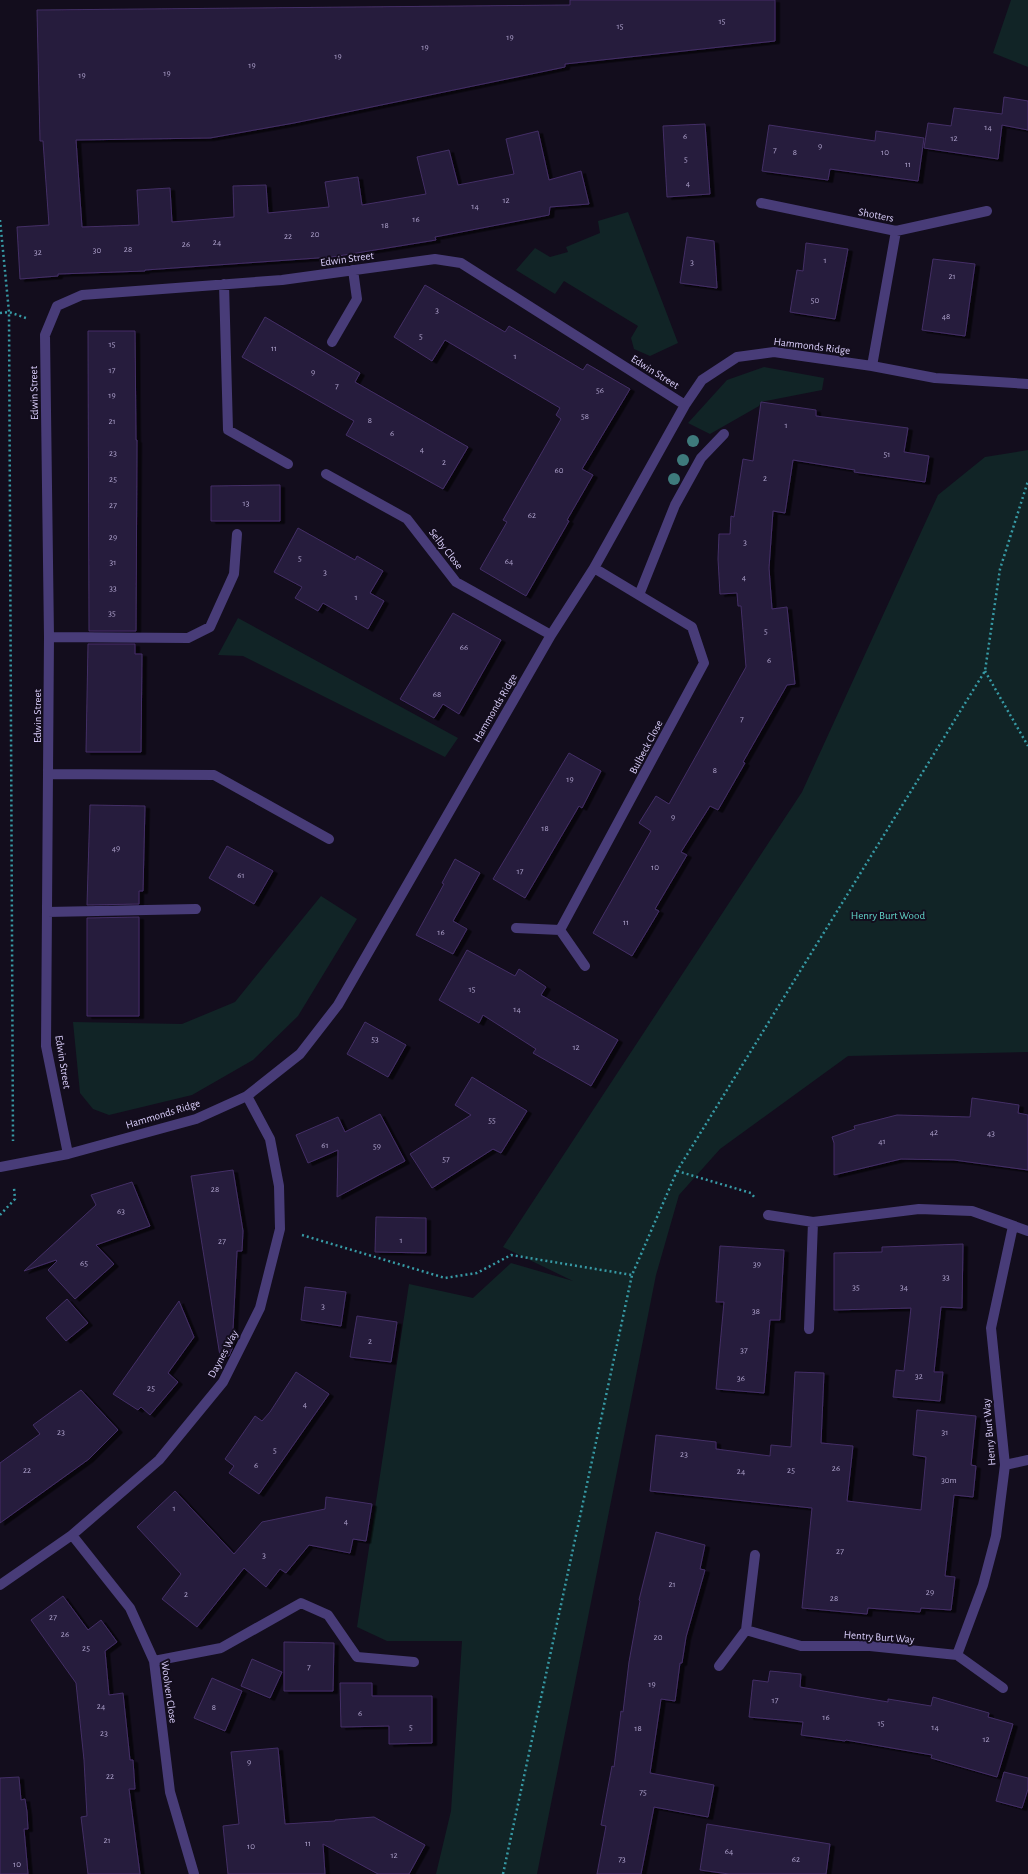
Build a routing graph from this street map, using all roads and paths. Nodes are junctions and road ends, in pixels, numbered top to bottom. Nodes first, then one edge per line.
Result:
1 (761, 203) dead end
2 (987, 211) dead end
3 (0, 220) edge
4 (896, 232) junction
5 (353, 270) junction
6 (224, 284) junction
7 (9, 312) junction
8 (0, 314) edge
9 (332, 342) dead end
10 (872, 366) junction
11 (1028, 384) edge
12 (685, 405) junction
13 (724, 434) dead end
14 (288, 464) dead end
15 (326, 474) dead end
16 (1028, 481) edge
17 (238, 534) dead end
18 (594, 568) junction
19 (639, 595) junction
20 (551, 634) junction
21 (49, 637) junction
22 (985, 671) junction
23 (1028, 746) edge
24 (48, 774) junction
25 (329, 839) dead end
26 (196, 909) dead end
27 (47, 912) junction
28 (516, 928) dead end
29 (560, 930) junction
30 (585, 966) dead end
31 (247, 1096) junction
32 (68, 1154) junction
33 (14, 1165) junction
34 (0, 1167) edge
35 (677, 1171) junction
36 (0, 1215) edge
37 (768, 1215) joint
38 (813, 1222) junction
39 (1013, 1226) junction
40 (280, 1229) junction
41 (1028, 1231) edge
42 (632, 1275) junction
43 (809, 1329) dead end
44 (1028, 1460) edge
45 (1005, 1465) junction
46 (72, 1535) junction
47 (755, 1555) dead end
48 (0, 1586) edge
49 (746, 1630) junction
50 (957, 1655) junction
51 (154, 1661) junction
52 (414, 1662) dead end
53 (719, 1666) dead end
54 (1003, 1688) dead end
55 (194, 1874) edge
56 (503, 1874) edge

1 - 4 street, Shotters
2 - 4 street, Shotters
3 - 7 path
4 - 10 street
5 - 6 street, Edwin Street
5 - 9 street
5 - 12 street, Edwin Street
6 - 14 street
6 - 21 street, Edwin Street
7 - 8 path
7 - 33 path
10 - 11 street, Hammonds Ridge
10 - 12 street, Hammonds Ridge
12 - 18 street, Hammonds Ridge
13 - 19 street
15 - 20 street, Selby Close
16 - 22 path
17 - 21 street
18 - 19 street, Bulbeck Close
18 - 20 street, Hammonds Ridge
19 - 29 street, Bulbeck Close
20 - 31 street, Hammonds Ridge
21 - 24 street, Edwin Street
22 - 23 path
22 - 35 path
24 - 25 street
24 - 27 street, Edwin Street
26 - 27 street
27 - 32 street, Edwin Street
28 - 29 street
29 - 30 street
31 - 32 street, Hammonds Ridge
31 - 40 street, Daynes Way
32 - 33 street, Hammonds Ridge
33 - 34 street, Hammonds Ridge
33 - 36 path
35 - 37 path
35 - 42 path
37 - 38 street
38 - 39 street
38 - 43 street
39 - 41 street
39 - 45 street, Henry Burt Way
40 - 42 path
40 - 46 street, Daynes Way
42 - 56 path
44 - 45 street
45 - 50 street, Henry Burt Way
46 - 48 street, Daynes Way
46 - 51 street, Woolven Close
47 - 49 street
49 - 50 street, Hentry Burt Way
49 - 53 street
50 - 54 street, Hentry Burt Way
51 - 52 street
51 - 55 street, Woolven Close

